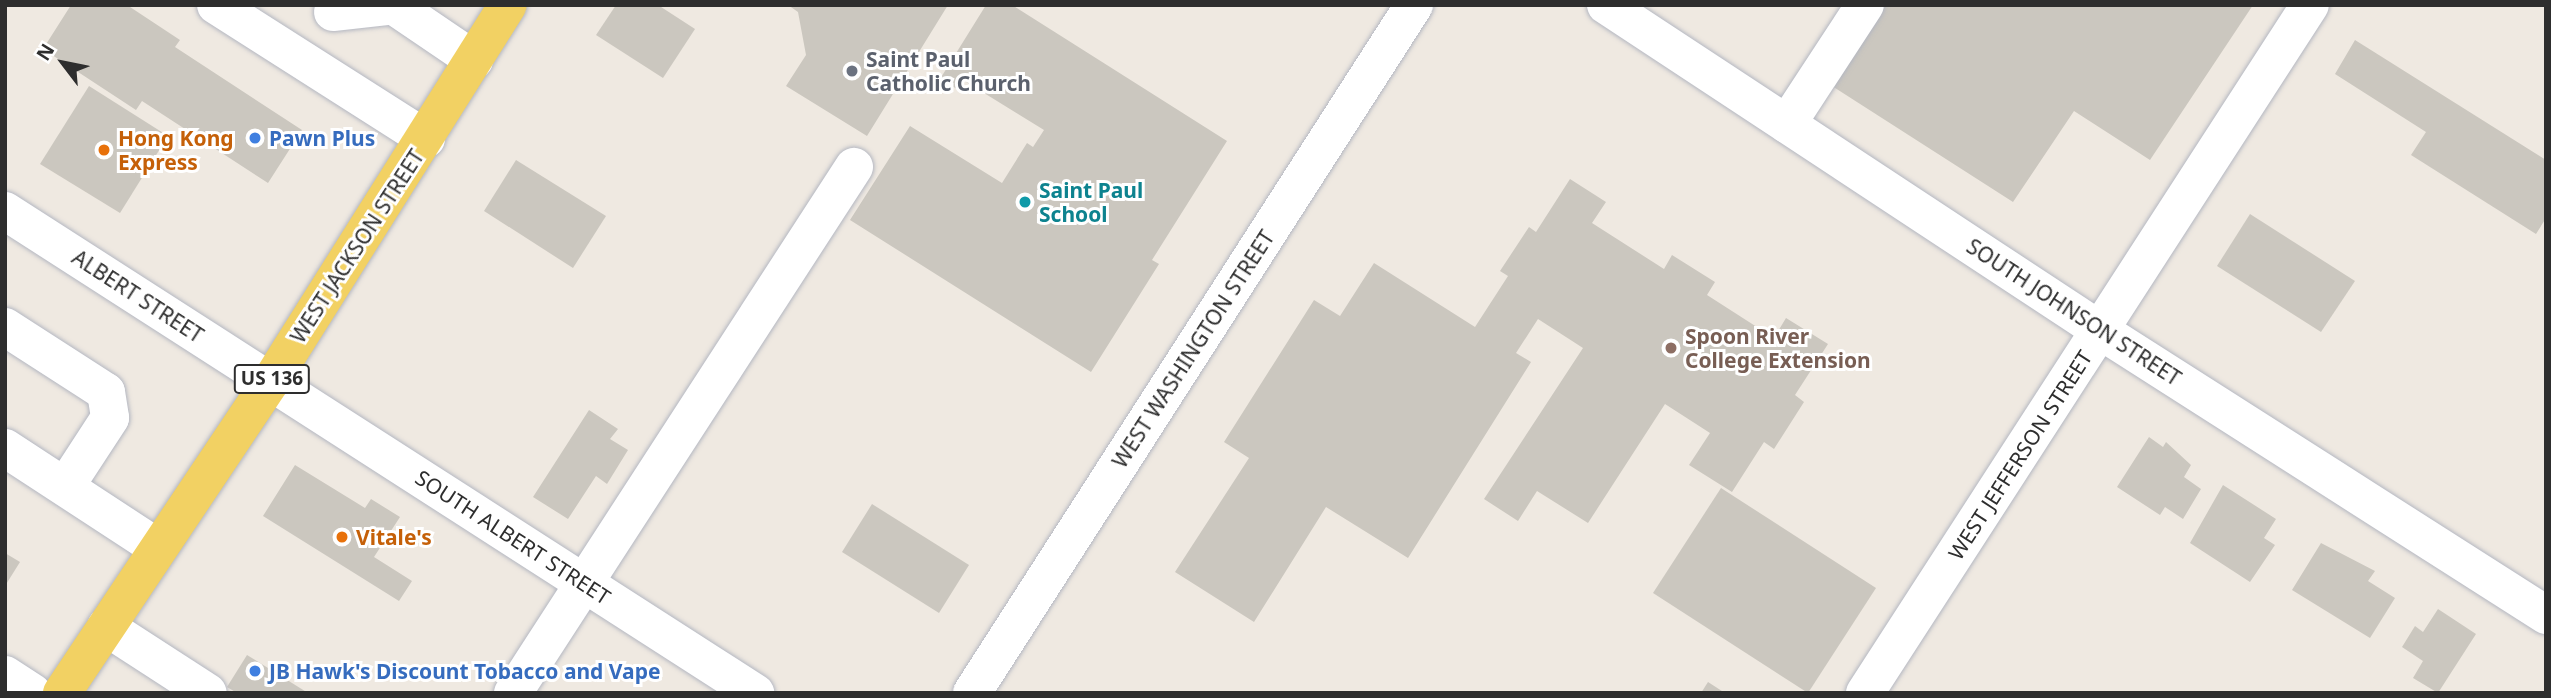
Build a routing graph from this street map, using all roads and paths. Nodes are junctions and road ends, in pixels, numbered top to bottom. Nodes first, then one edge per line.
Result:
1 (216, 5) edge
2 (508, 5) edge
3 (1414, 5) edge
4 (1606, 5) edge
5 (1865, 5) edge
6 (2310, 5) edge
7 (395, 6) edge
8 (333, 12) dead end
9 (474, 60) junction
10 (1787, 124) junction
11 (426, 139) junction
12 (854, 167) dead end
13 (5, 211) edge
14 (5, 327) edge
15 (2101, 331) junction
16 (271, 381) junction
17 (5, 448) edge
18 (65, 487) junction
19 (158, 548) junction
20 (586, 584) junction
21 (2546, 615) edge
22 (106, 626) junction
23 (5, 675) edge
24 (33, 693) edge
25 (62, 693) edge
26 (208, 693) edge
27 (513, 693) edge
28 (755, 693) edge
29 (972, 693) edge
30 (1865, 693) edge

1 - 11 street
2 - 9 main road, WEST JACKSON STREET / US 136
3 - 29 street, WEST WASHINGTON STREET
4 - 10 street, SOUTH JOHNSON STREET
5 - 10 street
6 - 15 street, WEST JEFFERSON STREET
7 - 8 street
7 - 9 street
9 - 11 main road, WEST JACKSON STREET / US 136
10 - 15 street, SOUTH JOHNSON STREET
11 - 16 main road, WEST JACKSON STREET / US 136
12 - 20 street
13 - 16 street, ALBERT STREET
14 - 18 street
15 - 21 street, SOUTH JOHNSON STREET
15 - 30 street, WEST JEFFERSON STREET
16 - 19 main road, WEST JACKSON STREET / US 136
16 - 20 street, SOUTH ALBERT STREET
17 - 18 street
18 - 19 street
19 - 22 main road, WEST JACKSON STREET / US 136
20 - 27 street
20 - 28 street, SOUTH ALBERT STREET
22 - 25 main road, WEST JACKSON STREET / US 136
22 - 26 street
23 - 24 street

